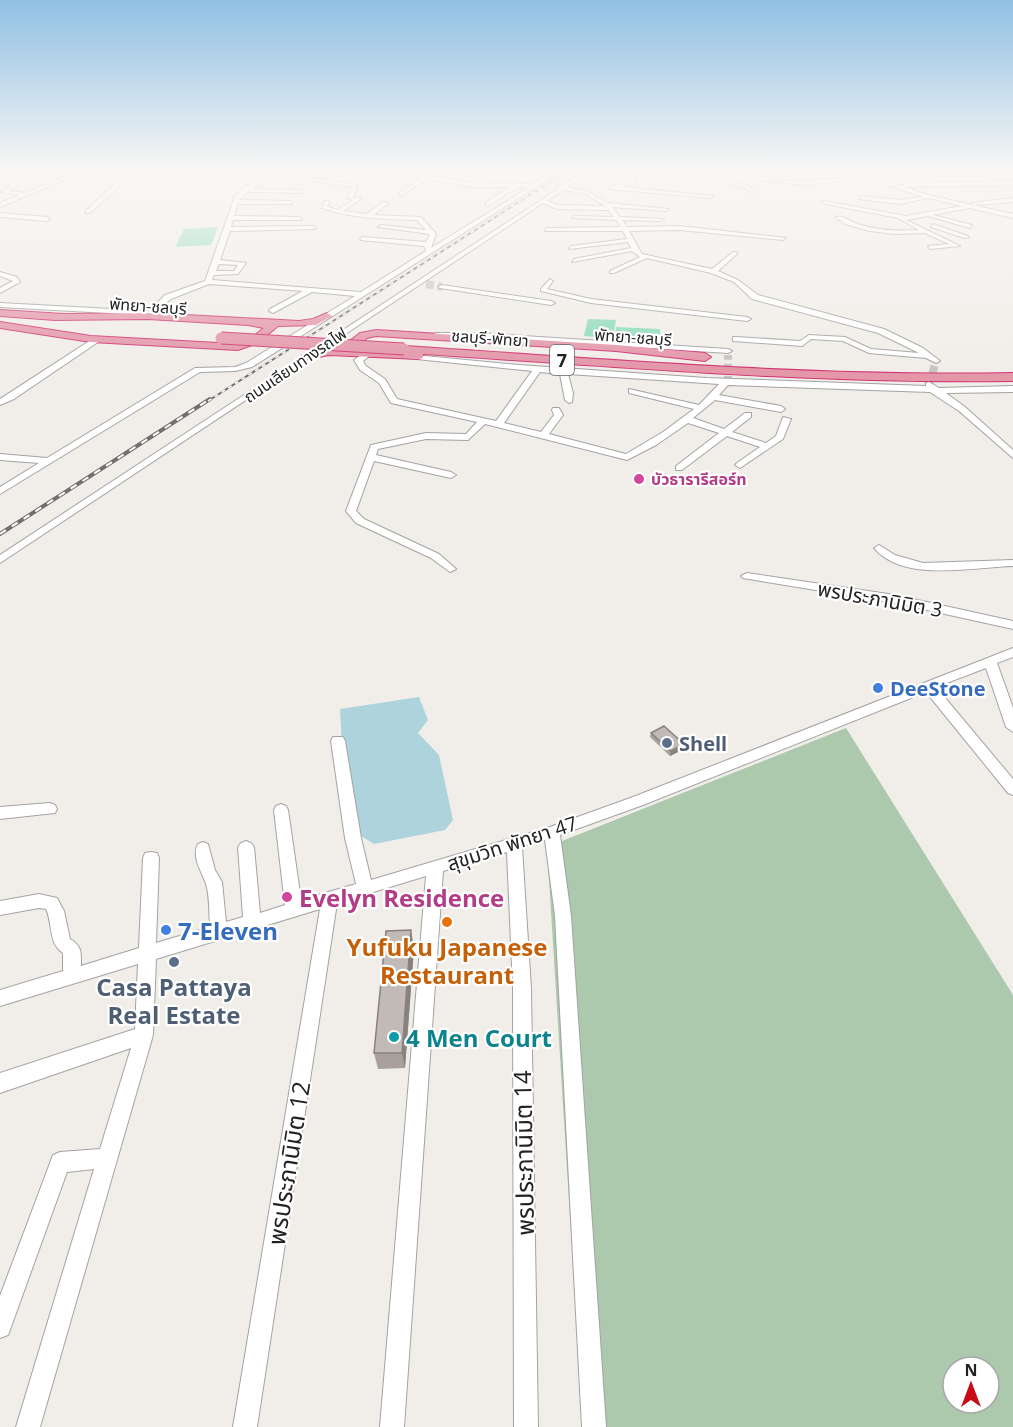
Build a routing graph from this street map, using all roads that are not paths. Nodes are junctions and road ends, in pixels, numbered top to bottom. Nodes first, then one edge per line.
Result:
1 (225, 237) joint
2 (284, 237) dead end
3 (434, 237) edge
4 (449, 237) edge
5 (491, 237) edge
6 (628, 237) edge
7 (769, 237) edge
8 (939, 237) edge
9 (783, 238) dead end
10 (362, 239) dead end
11 (630, 240) junction
12 (930, 247) dead end
13 (430, 248) junction
14 (571, 248) dead end
15 (635, 249) junction
16 (735, 253) dead end
17 (647, 256) junction
18 (574, 261) dead end
19 (216, 262) junction
20 (713, 271) junction
21 (612, 272) dead end
22 (212, 273) junction
23 (0, 274) edge
24 (550, 281) dead end
25 (208, 282) junction
26 (442, 286) tunnel mouth
27 (312, 288) junction
28 (563, 290) dead end
29 (0, 291) edge
30 (363, 294) junction
31 (756, 297) junction
32 (597, 302) junction
33 (551, 303) dead end
34 (2, 311) edge
35 (273, 311) dead end
36 (749, 313) junction
37 (150, 314) junction
38 (327, 316) junction
39 (55, 317) junction
40 (361, 321) junction
41 (0, 325) edge
42 (247, 326) junction
43 (388, 333) junction
44 (410, 334) junction
45 (736, 339) junction
46 (97, 340) junction
47 (173, 344) junction
48 (368, 354) junction
49 (263, 356) junction
50 (308, 356) junction
51 (407, 356) junction
52 (724, 359) junction
53 (1013, 365) edge
54 (538, 369) junction
55 (564, 371) junction
56 (1013, 377) edge
57 (725, 383) junction
58 (932, 388) junction
59 (1013, 389) edge
60 (632, 391) dead end
61 (713, 397) junction
62 (569, 400) dead end
63 (0, 402) edge
64 (700, 408) junction
65 (781, 409) dead end
66 (556, 410) dead end
67 (748, 415) dead end
68 (686, 419) junction
69 (786, 419) dead end
70 (483, 421) junction
71 (500, 424) junction
72 (727, 432) junction
73 (543, 435) junction
74 (766, 446) junction
75 (1013, 455) edge
76 (0, 457) edge
77 (370, 457) junction
78 (47, 461) junction
79 (740, 465) dead end
80 (679, 468) dead end
81 (451, 475) dead end
82 (1, 490) edge
83 (879, 548) dead end
84 (0, 560) edge
85 (1013, 563) edge
86 (450, 569) dead end
87 (747, 576) dead end
88 (1013, 625) edge
89 (1013, 652) edge
90 (990, 662) junction
91 (928, 686) junction
92 (1013, 727) edge
93 (338, 741) dead end
94 (1013, 789) edge
95 (50, 809) dead end
96 (281, 810) dead end
97 (0, 813) edge
98 (552, 832) junction
99 (514, 844) junction
100 (246, 847) dead end
101 (203, 848) dead end
102 (151, 858) dead end
103 (435, 867) junction
104 (364, 888) junction
105 (330, 899) junction
106 (0, 908) edge
107 (294, 909) junction
108 (252, 921) junction
109 (219, 932) junction
110 (148, 954) junction
111 (72, 975) junction
112 (0, 999) edge
113 (144, 1035) junction
114 (0, 1083) edge
115 (109, 1158) junction
116 (0, 1327) edge
117 (28, 1427) edge
118 (245, 1427) edge
119 (392, 1427) edge
120 (526, 1427) edge
121 (594, 1427) edge

1 - 2 street
1 - 19 street
3 - 13 street
4 - 13 street, ถนนเลียบทางรถไฟ
5 - 40 street, ถนนเลียบทางรถไฟ
6 - 11 street
7 - 9 street
8 - 12 street
10 - 13 street
11 - 14 street
11 - 15 street
13 - 30 street, ถนนเลียบทางรถไฟ
15 - 17 street
15 - 18 street
16 - 20 street
17 - 20 street
17 - 21 street
19 - 22 street
19 - 22 street
20 - 31 street
22 - 25 street
23 - 29 street
24 - 32 street
25 - 27 street
25 - 37 street
26 - 33 street
27 - 30 street
27 - 35 street
28 - 32 street
30 - 38 street, ถนนเลียบทางรถไฟ
31 - 36 street
31 - 45 street
32 - 36 street
34 - 37 street
34 - 39 highway, พัทยา-ชลบุรี / 7
36 - 45 street
37 - 39 highway
37 - 42 highway
38 - 42 highway
38 - 49 street, ถนนเลียบทางรถไฟ
39 - 42 highway, พัทยา-ชลบุรี / 7
40 - 43 highway
40 - 50 street, ถนนเลียบทางรถไฟ
41 - 46 highway
41 - 52 highway, ชลบุรี-พัทยา / 7, bridge
42 - 47 highway
42 - 52 highway, พัทยา-ชลบุรี / 7
43 - 44 highway
43 - 48 highway
44 - 52 highway
44 - 52 street
45 - 52 street
46 - 47 highway
46 - 63 street
47 - 49 highway
48 - 50 highway
48 - 51 highway
48 - 70 street
49 - 78 street, ถนนเลียบทางรถไฟ
50 - 84 street, ถนนเลียบทางรถไฟ
51 - 52 highway
51 - 54 street
52 - 53 highway, พัทยา-ชลบุรี / 7
52 - 56 highway, ชลบุรี-พัทยา / 7
54 - 55 street
54 - 71 street
55 - 57 street
55 - 62 street
57 - 58 street
57 - 61 street
58 - 59 street
58 - 75 street
60 - 64 street
61 - 64 street
61 - 65 street
64 - 68 street
66 - 73 street
67 - 72 street
68 - 72 street
68 - 73 street
69 - 74 street
70 - 71 street
70 - 77 street
71 - 73 street
72 - 74 street
72 - 80 street
74 - 79 street
76 - 78 street
77 - 81 street
77 - 86 street
78 - 82 street, ถนนเลียบทางรถไฟ
83 - 85 street
87 - 88 street, พรประภานิมิต 3
89 - 90 street, สุขุมวิท พัทยา 47
90 - 91 street, สุขุมวิท พัทยา 47
90 - 92 street
91 - 94 street
91 - 98 street, สุขุมวิท พัทยา 47
93 - 104 street
95 - 97 street
96 - 107 street
98 - 99 street, สุขุมวิท พัทยา 47
98 - 121 street
99 - 103 street, สุขุมวิท พัทยา 47
99 - 120 street, พรประภานิมิต 14
100 - 108 street
101 - 109 street
102 - 110 street
103 - 104 street, สุขุมวิท พัทยา 47
103 - 119 street
104 - 105 street, สุขุมวิท พัทยา 47
105 - 107 street, สุขุมวิท พัทยา 47
105 - 118 street, พรประภานิมิต 12
106 - 111 street
107 - 108 street, สุขุมวิท พัทยา 47
108 - 109 street, สุขุมวิท พัทยา 47
109 - 110 street, สุขุมวิท พัทยา 47
110 - 111 street, สุขุมวิท พัทยา 47
110 - 113 street
111 - 112 street, สุขุมวิท พัทยา 47
113 - 114 street
113 - 115 street
115 - 116 street
115 - 117 street

